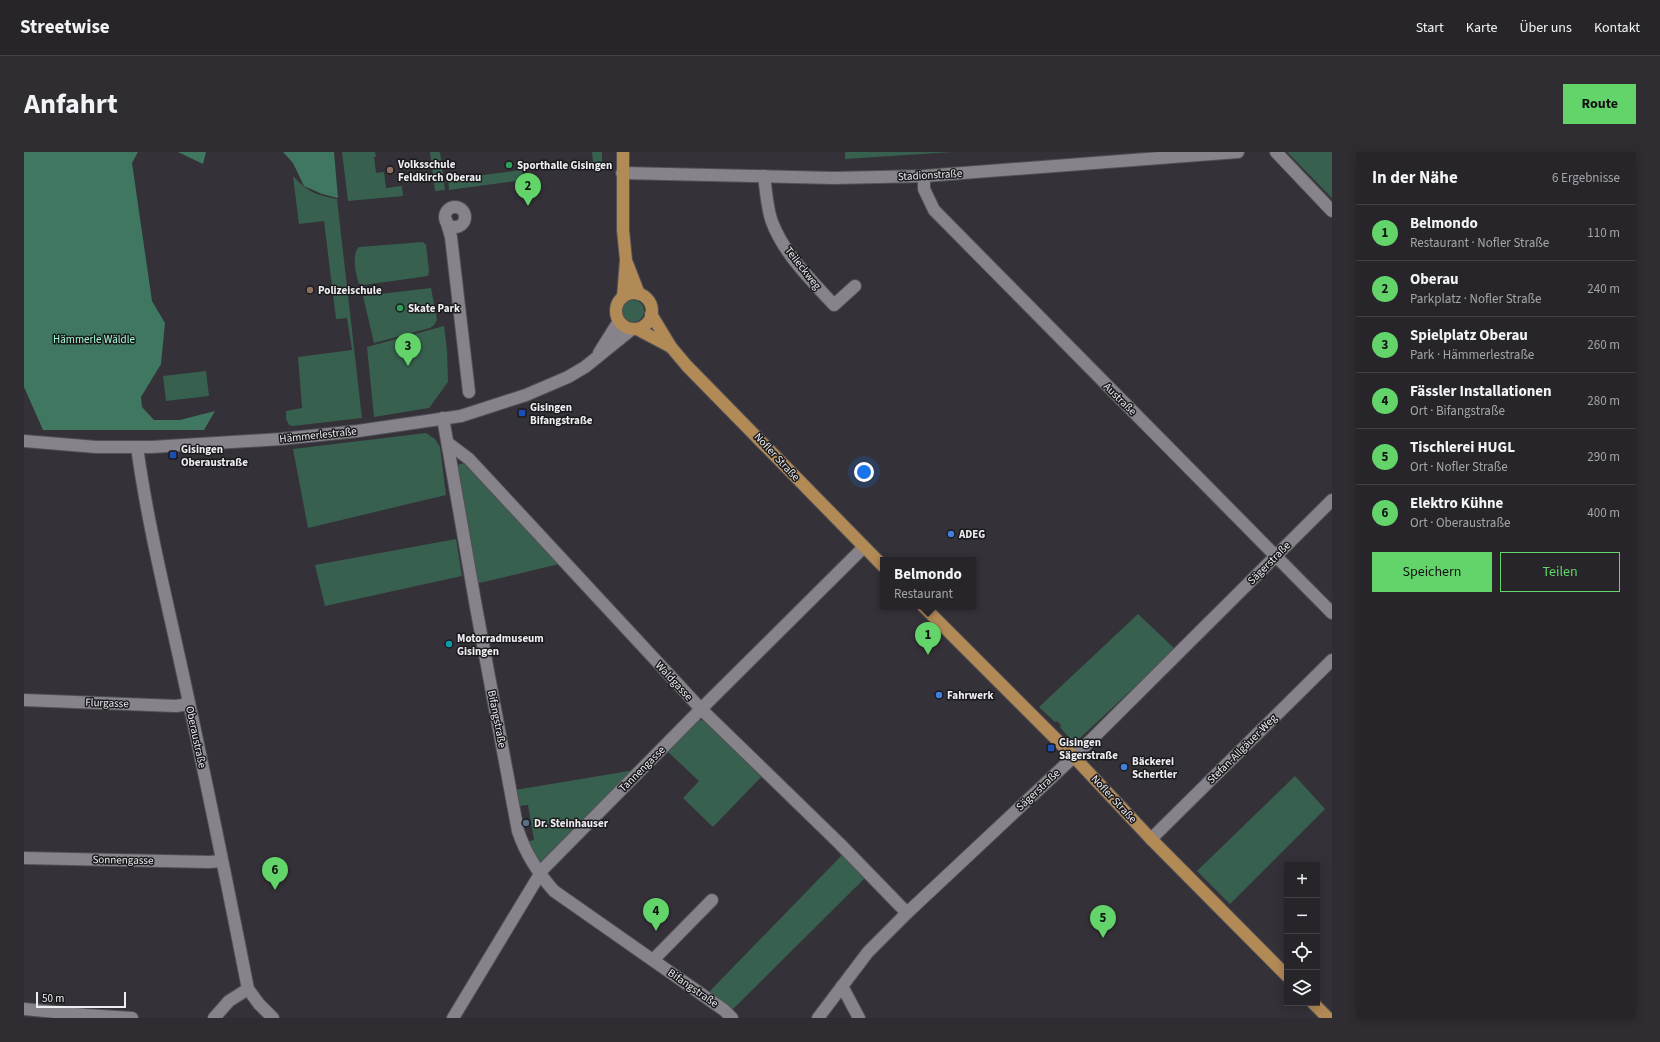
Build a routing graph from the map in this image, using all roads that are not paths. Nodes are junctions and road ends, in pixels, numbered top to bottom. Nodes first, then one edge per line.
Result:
1 (624, 152) edge
2 (1238, 152) edge
3 (1276, 152) edge
4 (622, 173) junction
5 (764, 176) junction
6 (924, 176) junction
7 (1332, 211) edge
8 (446, 220) junction
9 (459, 226) junction
10 (451, 237) junction
11 (626, 260) junction
12 (855, 286) dead end
13 (639, 294) junction
14 (623, 297) junction
15 (651, 314) junction
16 (619, 321) junction
17 (634, 329) junction
18 (671, 347) junction
19 (598, 356) junction
20 (469, 392) dead end
21 (443, 418) junction
22 (24, 441) edge
23 (448, 443) junction
24 (137, 448) junction
25 (1332, 500) edge
26 (864, 547) junction
27 (1276, 556) junction
28 (880, 563) edge
29 (926, 609) edge
30 (1332, 614) edge
31 (1332, 660) edge
32 (24, 700) edge
33 (189, 704) junction
34 (701, 709) junction
35 (1074, 757) junction
36 (1151, 839) junction
37 (24, 858) edge
38 (222, 861) junction
39 (539, 874) junction
40 (712, 900) dead end
41 (907, 912) junction
42 (653, 960) junction
43 (1284, 973) edge
44 (842, 986) junction
45 (248, 989) junction
46 (1316, 1006) edge
47 (24, 1008) edge
48 (132, 1018) edge
49 (204, 1018) edge
50 (214, 1018) edge
51 (273, 1018) edge
52 (454, 1018) edge
53 (732, 1018) edge
54 (818, 1018) edge
55 (859, 1018) edge
56 (1328, 1018) edge

1 - 4 main road, Nofler Straße
2 - 6 street, Stadionstraße
3 - 7 street
4 - 5 street, Stadionstraße
4 - 11 main road, Nofler Straße
5 - 6 street, Stadionstraße
5 - 12 street, Teileckweg
6 - 27 street, Austraße
8 - 9 street
8 - 9 street
8 - 10 street
9 - 10 street
10 - 20 street
11 - 13 main road, Nofler Straße
11 - 14 main road, Nofler Straße
13 - 14 main road
13 - 15 main road, Nofler Straße
14 - 16 main road, Nofler Straße
15 - 17 main road
15 - 18 main road, Nofler Straße
16 - 17 main road, Nofler Straße
16 - 19 street, Hämmerlestraße
17 - 18 main road, Nofler Straße
17 - 19 street, Hämmerlestraße
18 - 26 main road, Nofler Straße
19 - 21 street, Hämmerlestraße
21 - 23 street, Bifangstraße
21 - 24 street, Hämmerlestraße
22 - 24 street, Hämmerlestraße
23 - 34 street, Waldgasse
23 - 39 street, Bifangstraße
24 - 33 street, Oberaustraße
25 - 27 street, Sägerstraße
26 - 28 main road, Nofler Straße
26 - 34 street, Tannengasse
27 - 30 street, Austraße
27 - 35 street, Sägerstraße
29 - 35 main road, Nofler Straße
31 - 36 street, Stefan-Allgäuer-Weg
32 - 33 street, Flurgasse
33 - 38 street, Oberaustraße
34 - 39 street, Tannengasse
34 - 41 street, Waldgasse
35 - 36 main road, Nofler Straße
35 - 41 street, Sägerstraße
36 - 43 main road, Nofler Straße
37 - 38 street, Sonnengasse
38 - 45 street, Oberaustraße
39 - 42 street, Bifangstraße
39 - 52 street, Tannengasse
40 - 42 street
41 - 44 street, Sägerstraße
42 - 53 street, Bifangstraße
44 - 54 street, Sägerstraße
44 - 55 street
45 - 50 street
45 - 51 street, Oberaustraße
46 - 56 main road
47 - 48 street
49 - 50 street

